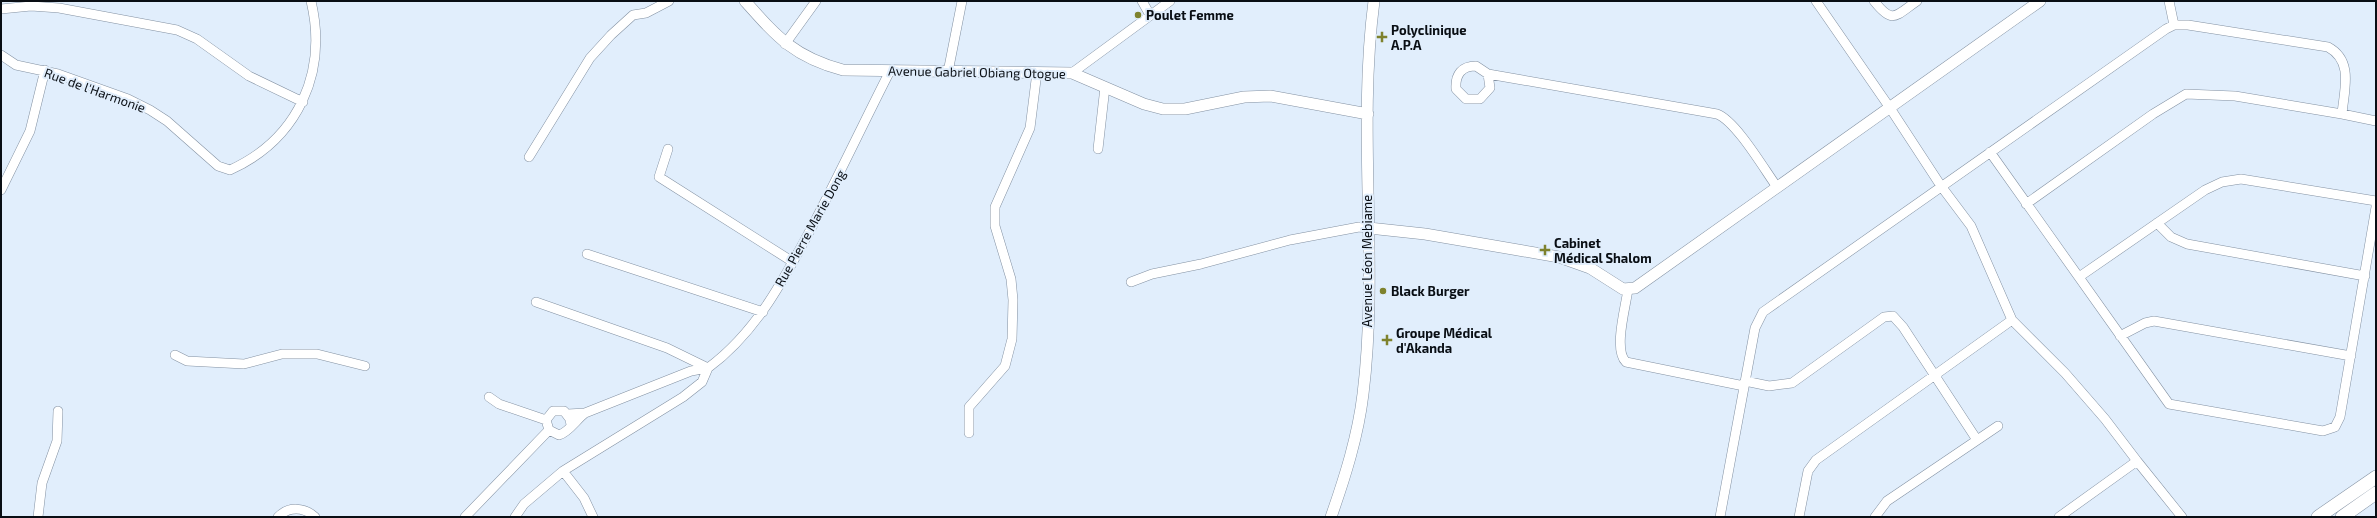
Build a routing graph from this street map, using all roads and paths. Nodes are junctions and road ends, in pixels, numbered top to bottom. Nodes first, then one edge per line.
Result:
1 (311, 1) edge
2 (669, 1) edge
3 (745, 1) edge
4 (816, 1) edge
5 (962, 1) edge
6 (1142, 1) edge
7 (1170, 1) edge
8 (1374, 1) edge
9 (1816, 1) edge
10 (1874, 1) edge
11 (1917, 1) edge
12 (2040, 1) edge
13 (2169, 1) edge
14 (1, 9) edge
15 (1150, 15) junction
16 (2174, 25) junction
17 (786, 44) junction
18 (1, 55) edge
19 (45, 70) junction
20 (890, 71) junction
21 (948, 72) junction
22 (1036, 72) junction
23 (1072, 73) junction
24 (1488, 74) dead end
25 (1105, 87) junction
26 (303, 102) junction
27 (1890, 108) junction
28 (1368, 114) junction
29 (2342, 114) junction
30 (2376, 121) edge
31 (668, 149) dead end
32 (1098, 149) dead end
33 (1990, 152) junction
34 (529, 157) dead end
35 (1941, 186) junction
36 (1777, 187) junction
37 (1, 190) edge
38 (2376, 201) edge
39 (2026, 204) junction
40 (2376, 207) edge
41 (2157, 223) junction
42 (1369, 228) junction
43 (587, 254) dead end
44 (793, 262) junction
45 (2365, 276) junction
46 (2080, 277) junction
47 (1131, 282) dead end
48 (1628, 289) junction
49 (536, 302) dead end
50 (763, 312) junction
51 (2012, 320) junction
52 (2120, 336) junction
53 (175, 355) dead end
54 (2351, 356) junction
55 (365, 366) dead end
56 (708, 368) junction
57 (1935, 375) junction
58 (1744, 384) junction
59 (490, 397) dead end
60 (58, 411) dead end
61 (585, 413) junction
62 (568, 414) junction
63 (546, 420) junction
64 (571, 425) junction
65 (1998, 426) dead end
66 (549, 430) junction
67 (969, 433) dead end
68 (1977, 440) junction
69 (2137, 461) junction
70 (563, 471) junction
71 (2376, 477) edge
72 (2376, 493) edge
73 (38, 517) edge
74 (278, 517) edge
75 (315, 517) edge
76 (465, 517) edge
77 (515, 517) edge
78 (592, 517) edge
79 (1332, 517) edge
80 (1720, 517) edge
81 (1799, 517) edge
82 (1875, 517) edge
83 (2059, 517) edge
84 (2182, 517) edge
85 (2318, 517) edge
86 (2342, 517) edge

1 - 26 street, Rue de l'Harmonie
2 - 34 street
3 - 17 street, Avenue Gabriel Obiang Otogue
4 - 17 street
5 - 21 street
6 - 15 street
7 - 15 street
8 - 28 street, Avenue Léon Mebiame
9 - 27 street
10 - 11 street
12 - 27 street
13 - 16 street
14 - 26 street
15 - 23 street
16 - 29 street
16 - 33 street
17 - 20 street, Avenue Gabriel Obiang Otogue
18 - 19 street, Rue de l'Harmonie
19 - 26 street, Rue de l'Harmonie
19 - 37 street
20 - 21 street, Avenue Gabriel Obiang Otogue
20 - 44 street, Rue Pierre Marie Dong
21 - 22 street, Avenue Gabriel Obiang Otogue
22 - 23 street, Avenue Gabriel Obiang Otogue
22 - 67 street
23 - 25 street, Avenue Gabriel Obiang Otogue
24 - 36 street
25 - 28 street, Avenue Gabriel Obiang Otogue
25 - 32 street
27 - 35 street
27 - 36 street
28 - 42 street, Avenue Léon Mebiame
29 - 30 street
29 - 39 street
31 - 44 street
33 - 35 street
33 - 39 street
35 - 51 street
35 - 58 street
36 - 48 street
38 - 41 street
39 - 46 street
40 - 45 street
41 - 45 street
41 - 46 street
42 - 47 street
42 - 48 street
42 - 79 street, Avenue Léon Mebiame
43 - 50 street
44 - 50 street, Rue Pierre Marie Dong
45 - 54 street
46 - 52 street
48 - 58 street
49 - 56 street
50 - 56 street, Rue Pierre Marie Dong
51 - 57 street
51 - 69 street
52 - 54 street
52 - 54 street
53 - 55 street
56 - 61 street
56 - 70 street
57 - 58 street
57 - 68 street
57 - 81 street
58 - 80 street
59 - 63 street
60 - 73 street
61 - 62 street
61 - 64 street
62 - 63 street
62 - 64 street
63 - 66 street
64 - 66 street
65 - 68 street
66 - 76 street
68 - 82 street
69 - 83 street
69 - 84 street
70 - 77 street
70 - 78 street
71 - 85 main road
72 - 86 main road
74 - 75 street

